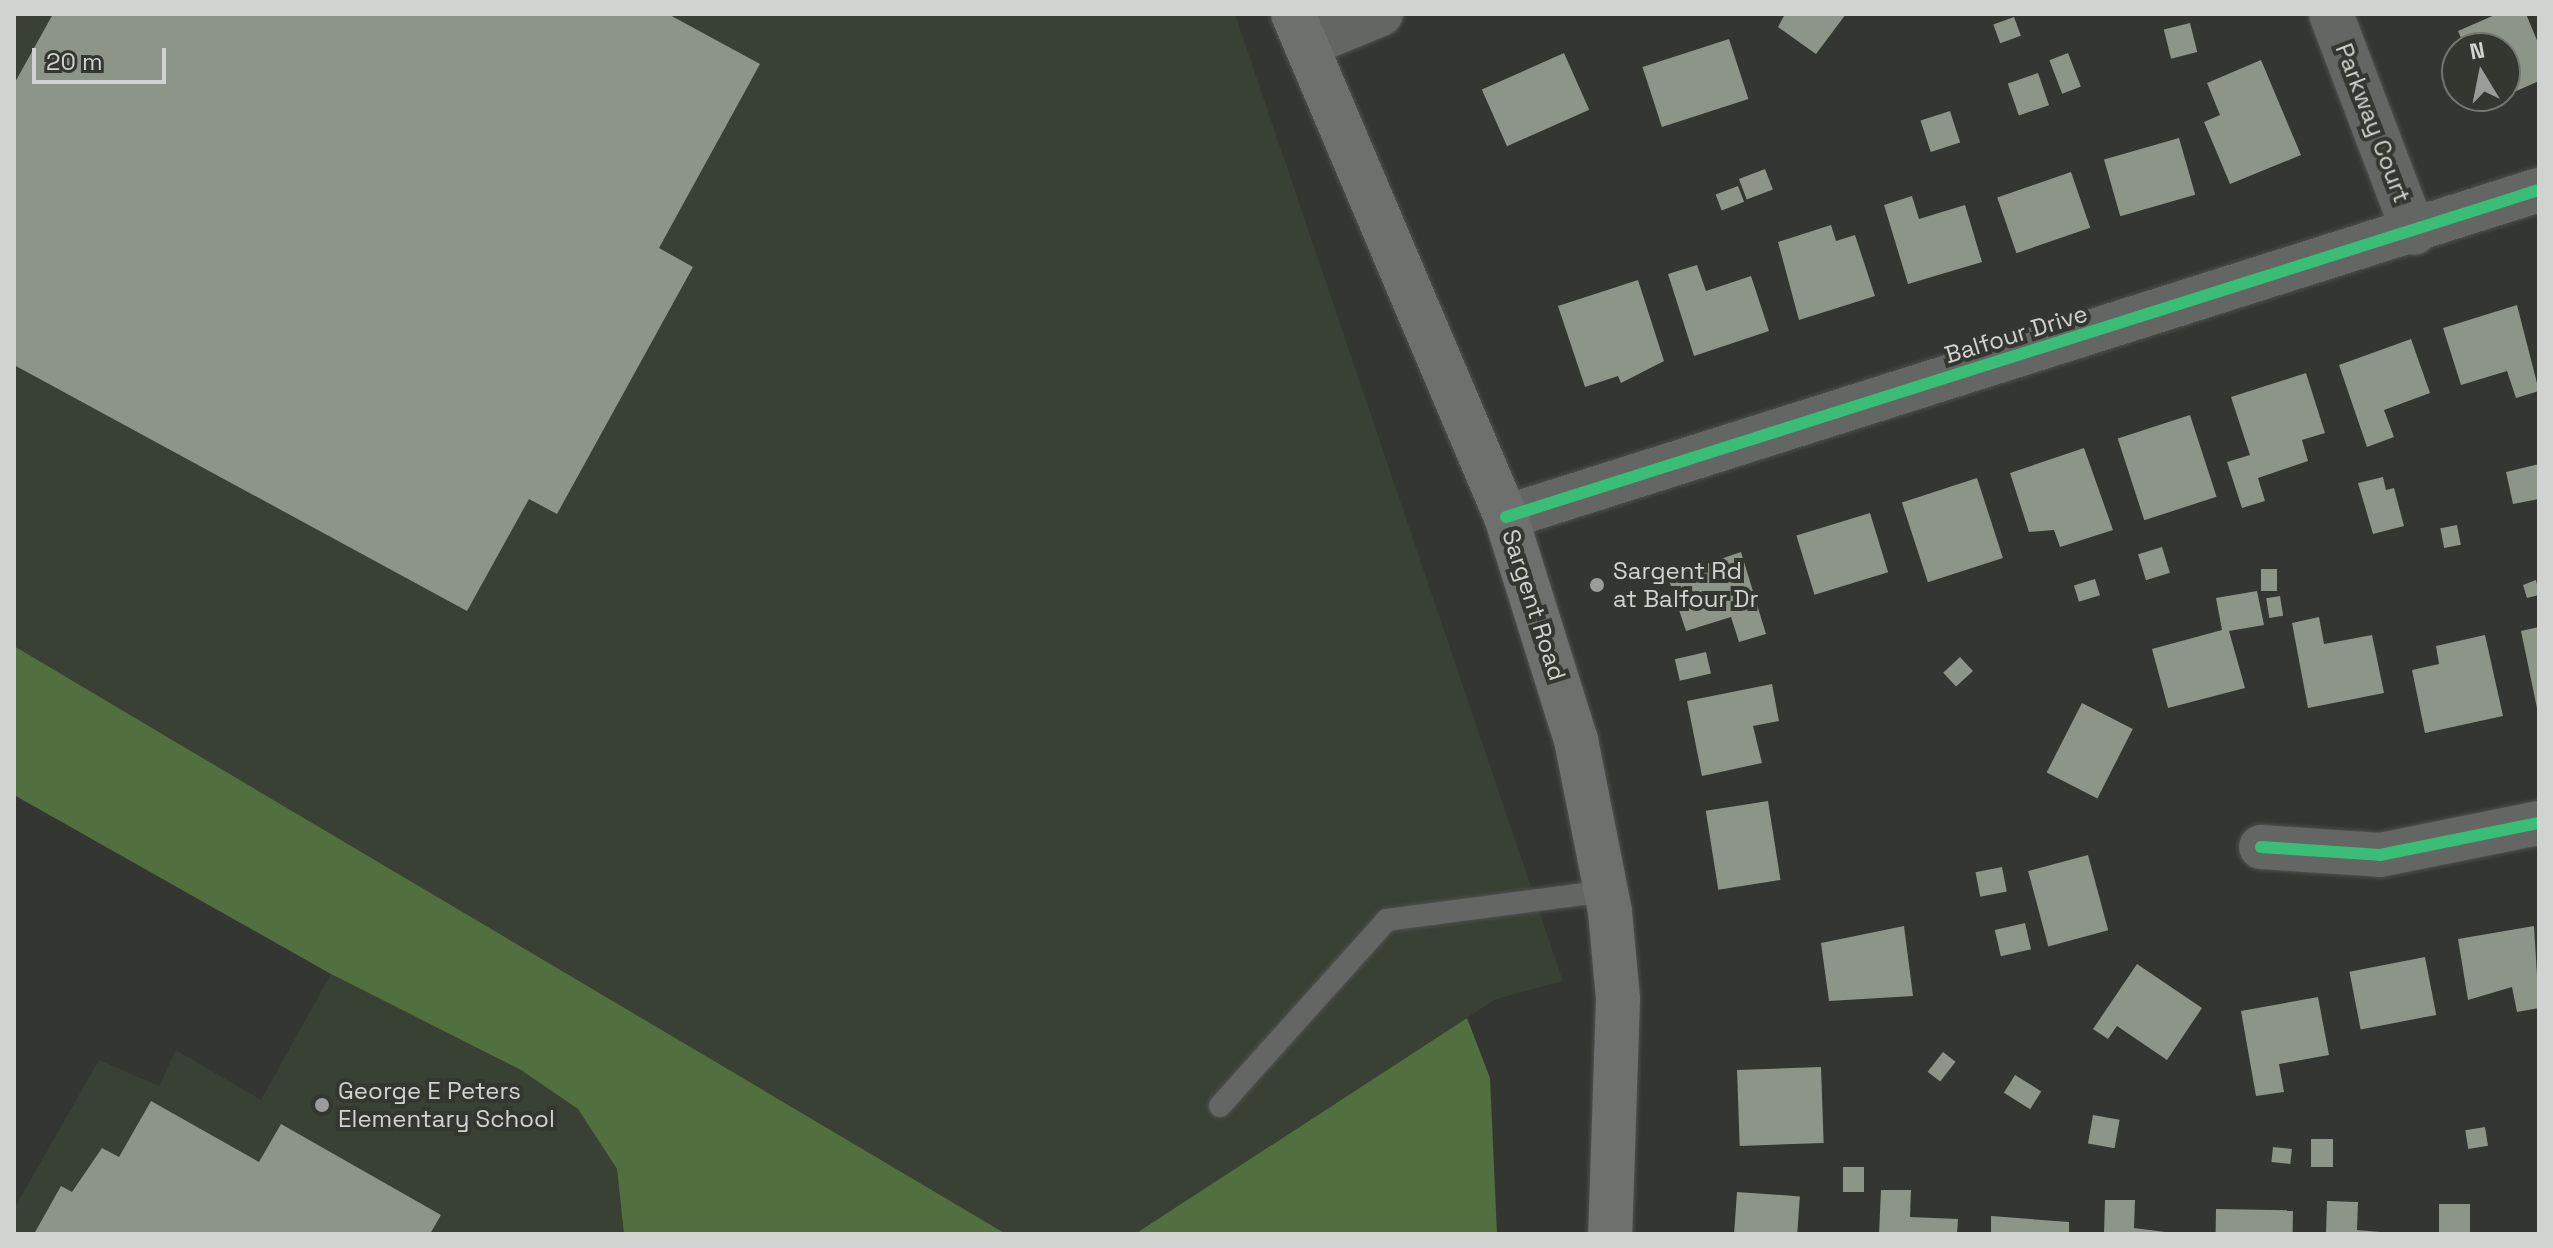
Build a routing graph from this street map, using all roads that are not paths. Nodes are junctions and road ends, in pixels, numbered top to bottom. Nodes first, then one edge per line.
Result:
1 (1381, 14) edge
2 (2331, 14) edge
3 (1300, 30) edge
4 (2539, 190) edge
5 (2414, 233) junction
6 (1506, 517) junction
7 (2539, 823) edge
8 (2261, 847) dead end
9 (1606, 891) junction
10 (1220, 1106) dead end
11 (1610, 1234) edge

1 - 3 street
2 - 5 street, Parkway Court
3 - 6 main road, Sargent Road
4 - 5 street, Balfour Drive
5 - 6 street, Balfour Drive
6 - 9 main road, Sargent Road
7 - 8 street
9 - 10 lane
9 - 11 main road, Sargent Road

